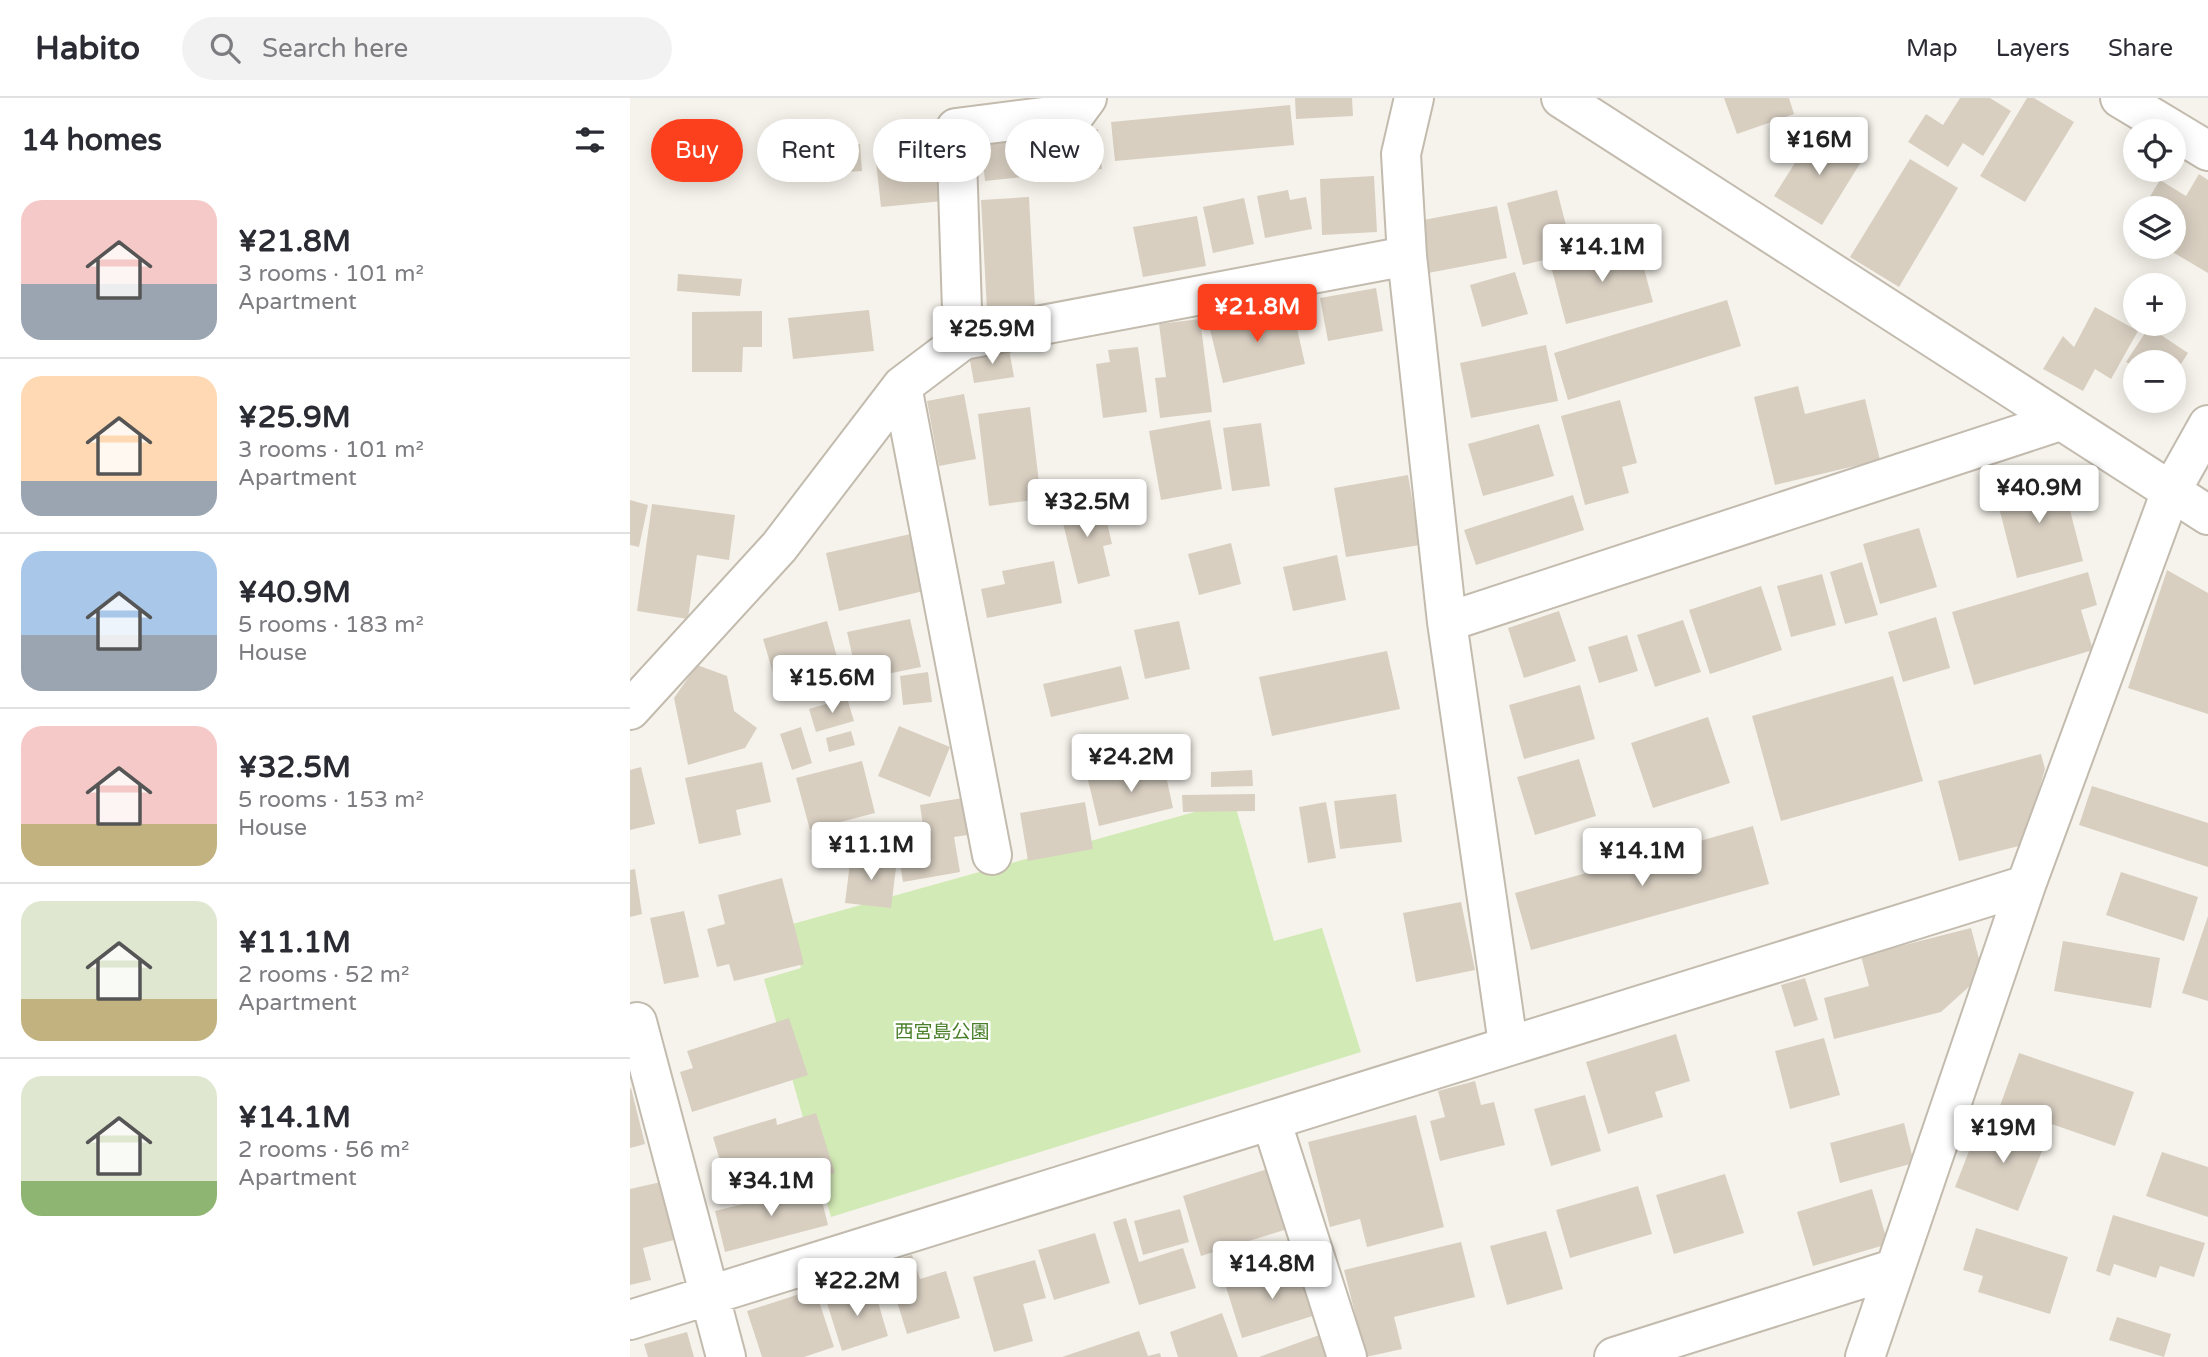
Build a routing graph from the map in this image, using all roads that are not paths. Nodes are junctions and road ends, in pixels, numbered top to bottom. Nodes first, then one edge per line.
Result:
1 (1087, 98) edge
2 (1414, 98) edge
3 (1561, 98) edge
4 (2120, 98) edge
5 (2208, 151) edge
6 (1407, 256) junction
7 (963, 340) junction
8 (902, 386) junction
9 (2060, 421) junction
10 (2208, 425) edge
11 (2171, 491) junction
12 (2208, 516) edge
13 (1447, 622) junction
14 (630, 710) edge
15 (992, 855) dead end
16 (2026, 885) junction
17 (637, 1022) dead end
18 (1508, 1044) junction
19 (1271, 1120) junction
20 (1893, 1269) junction
21 (708, 1296) junction
22 (630, 1320) edge
23 (726, 1357) edge
24 (1347, 1357) edge
25 (1614, 1357) edge
26 (1865, 1357) edge

1 - 7 street
2 - 6 street
3 - 9 street
4 - 5 street
6 - 7 street
6 - 13 street
7 - 8 street
8 - 14 street
8 - 15 street
9 - 11 street
9 - 13 street
10 - 11 street
11 - 12 street
11 - 16 street
13 - 18 street
16 - 18 street
16 - 20 street
17 - 21 street
18 - 19 street
19 - 21 street
19 - 24 street
20 - 25 street
20 - 26 street
21 - 22 street
21 - 23 street

